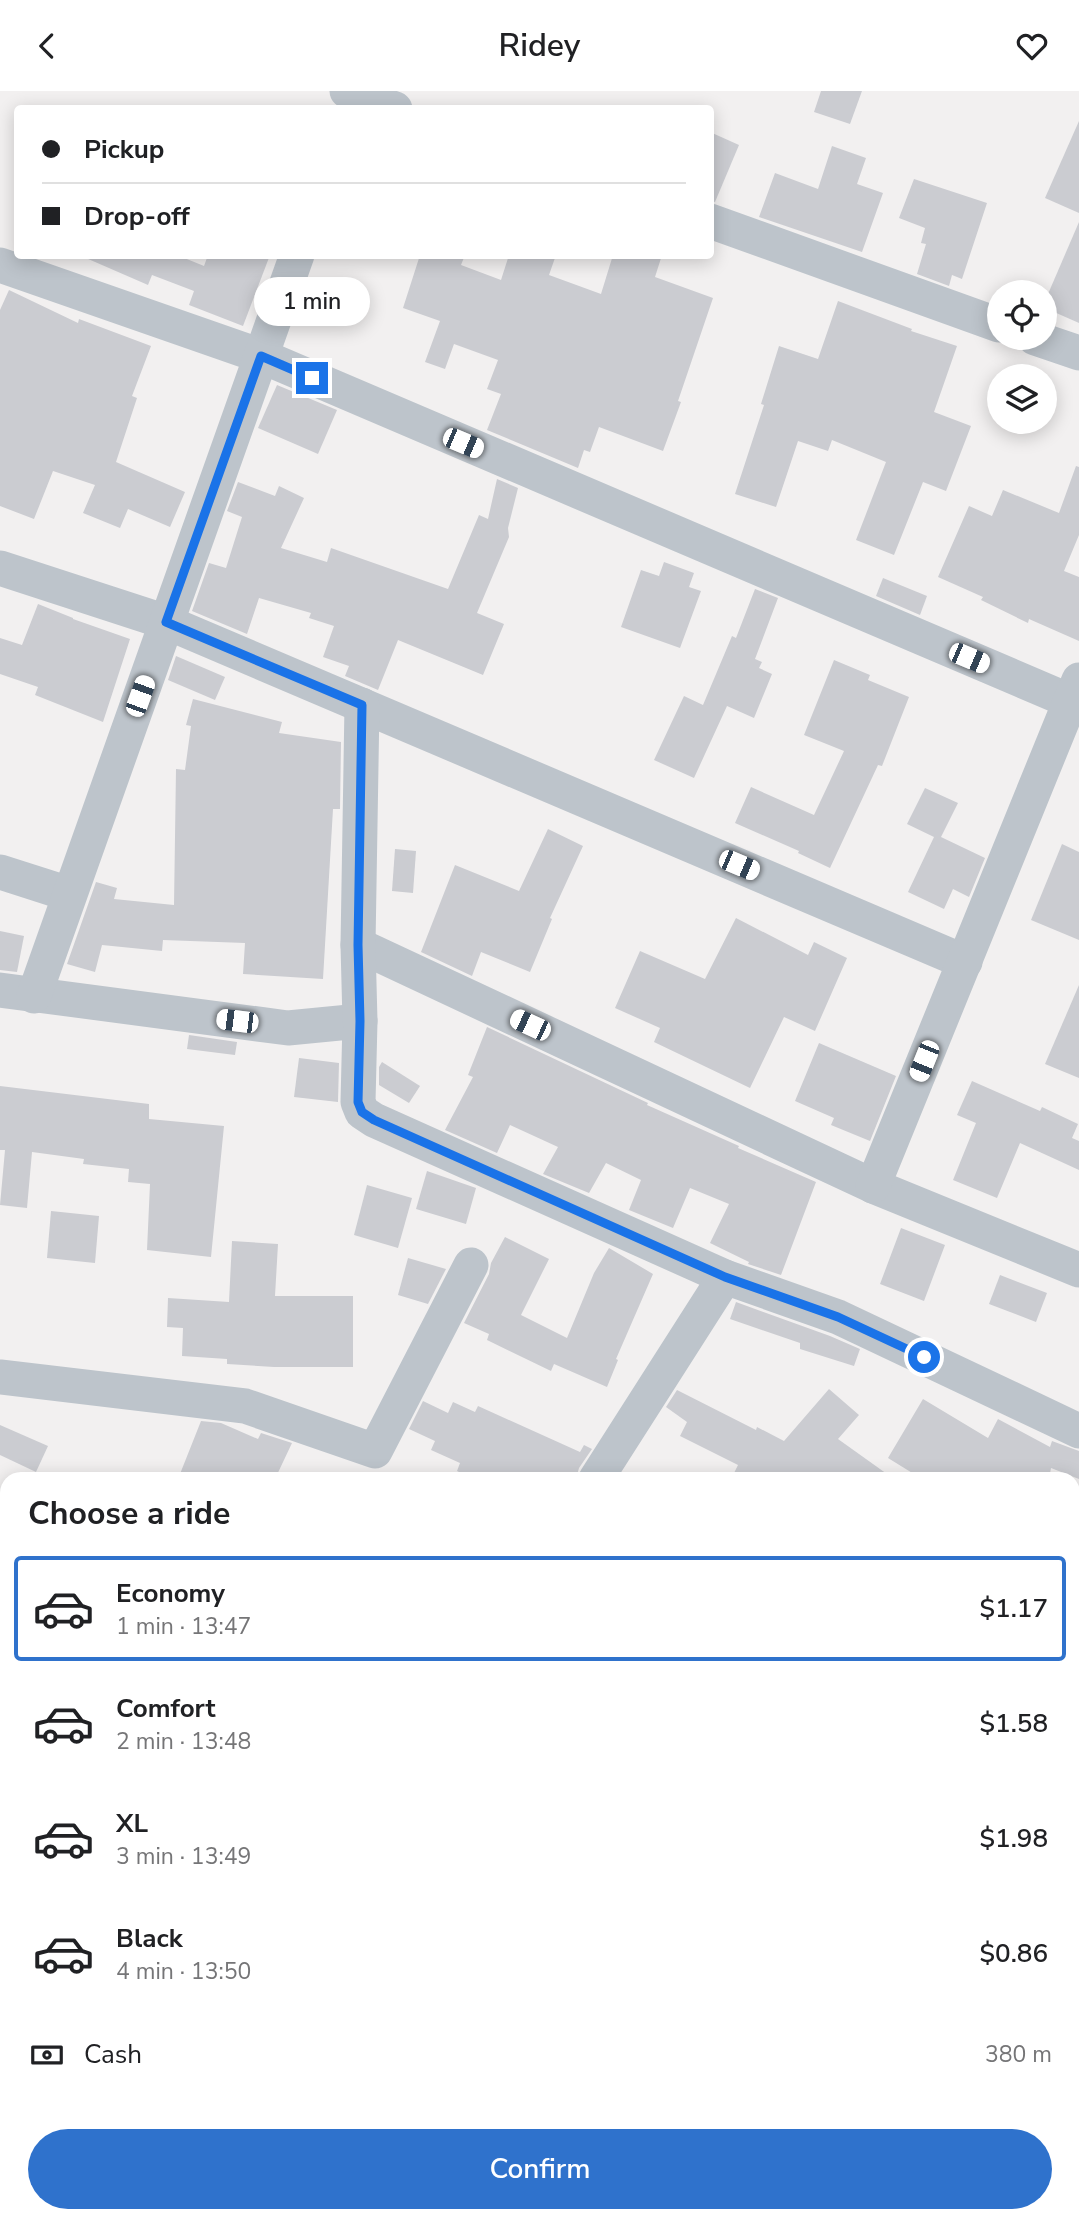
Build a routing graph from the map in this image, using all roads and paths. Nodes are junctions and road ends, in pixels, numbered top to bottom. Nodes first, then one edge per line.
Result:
1 (352, 96) edge
2 (382, 105) edge
3 (714, 222) edge
4 (297, 259) edge
5 (0, 265) edge
6 (987, 321) edge
7 (1057, 346) edge
8 (1079, 353) edge
9 (261, 356) junction
10 (0, 568) edge
11 (166, 622) junction
12 (1074, 690) edge
13 (362, 705) junction
14 (0, 871) edge
15 (69, 894) junction
16 (358, 945) junction
17 (965, 962) junction
18 (0, 990) edge
19 (34, 996) junction
20 (360, 1021) junction
21 (873, 1186) junction
22 (471, 1265) dead end
23 (1079, 1270) edge
24 (725, 1277) junction
25 (0, 1377) edge
26 (1079, 1431) edge
27 (601, 1472) edge

1 - 2 street
3 - 6 street
4 - 9 street
5 - 9 street
7 - 8 street
9 - 11 street
9 - 12 street
10 - 11 street
11 - 13 street
11 - 15 street
12 - 17 street
13 - 16 street
13 - 17 street
14 - 15 street
15 - 19 street
16 - 20 street
16 - 21 street
17 - 21 street
18 - 19 street
19 - 20 street
20 - 24 street
21 - 23 street
22 - 25 street
24 - 26 street
24 - 27 street

